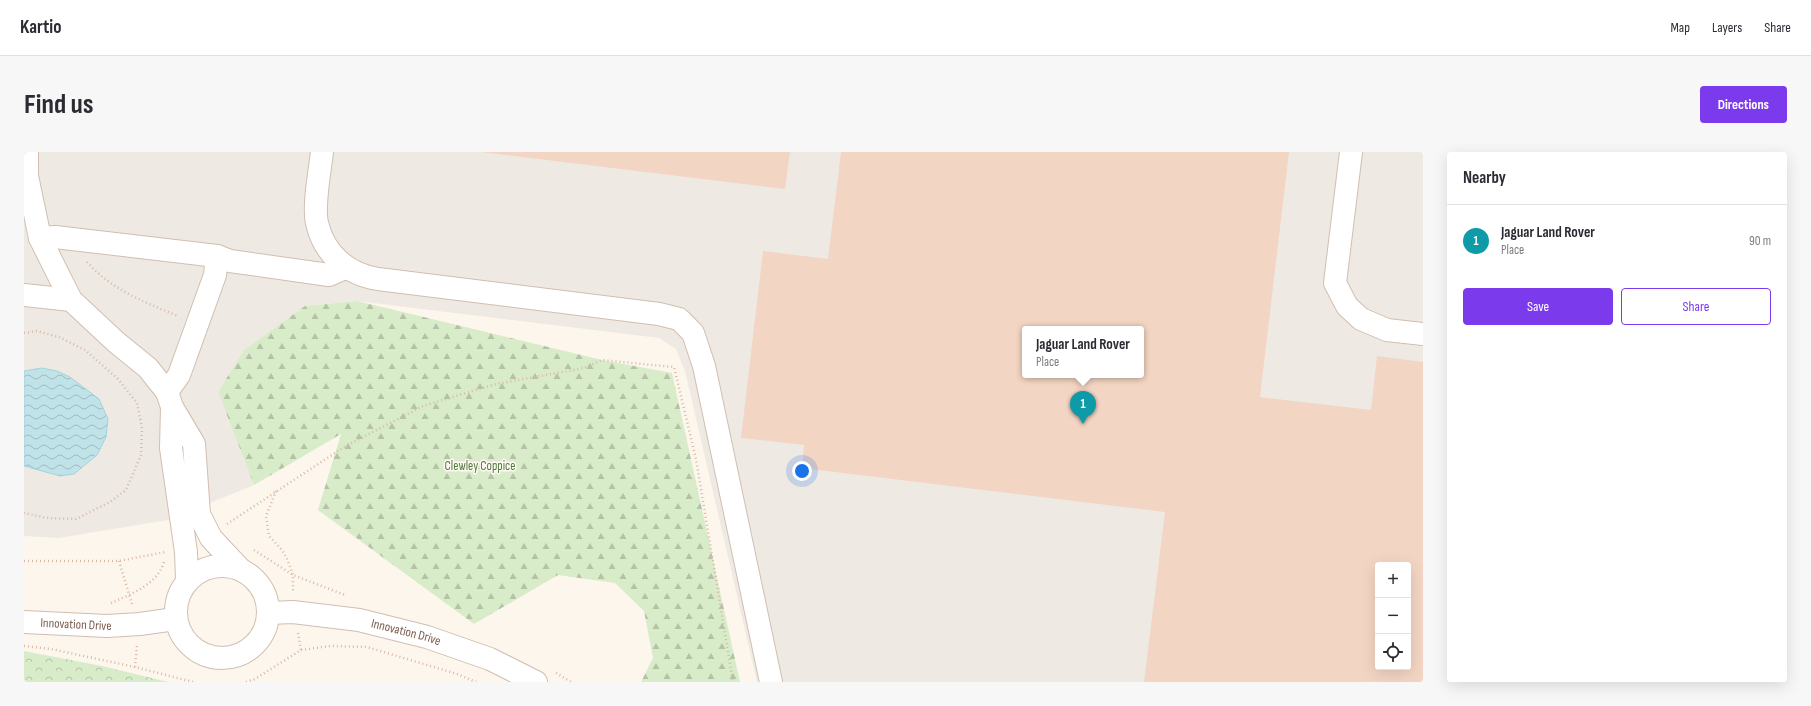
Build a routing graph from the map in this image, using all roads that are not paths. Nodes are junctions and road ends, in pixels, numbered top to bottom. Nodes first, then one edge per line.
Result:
1 (27, 152) edge
2 (322, 152) edge
3 (1352, 152) edge
4 (40, 238) junction
5 (217, 256) junction
6 (345, 268) junction
7 (24, 295) edge
8 (70, 300) junction
9 (1423, 334) edge
10 (170, 400) junction
11 (240, 569) junction
12 (187, 580) junction
13 (269, 613) junction
14 (175, 618) junction
15 (24, 622) edge
16 (536, 682) edge
17 (771, 682) edge

1 - 4 street
2 - 6 street
3 - 9 street
4 - 5 street
4 - 8 street
5 - 6 street
5 - 10 street
6 - 17 street
7 - 8 street
8 - 10 street
10 - 11 street
10 - 12 street
11 - 12 street
11 - 13 street
12 - 14 street
13 - 14 street
13 - 16 street, Innovation Drive
14 - 15 street, Innovation Drive

